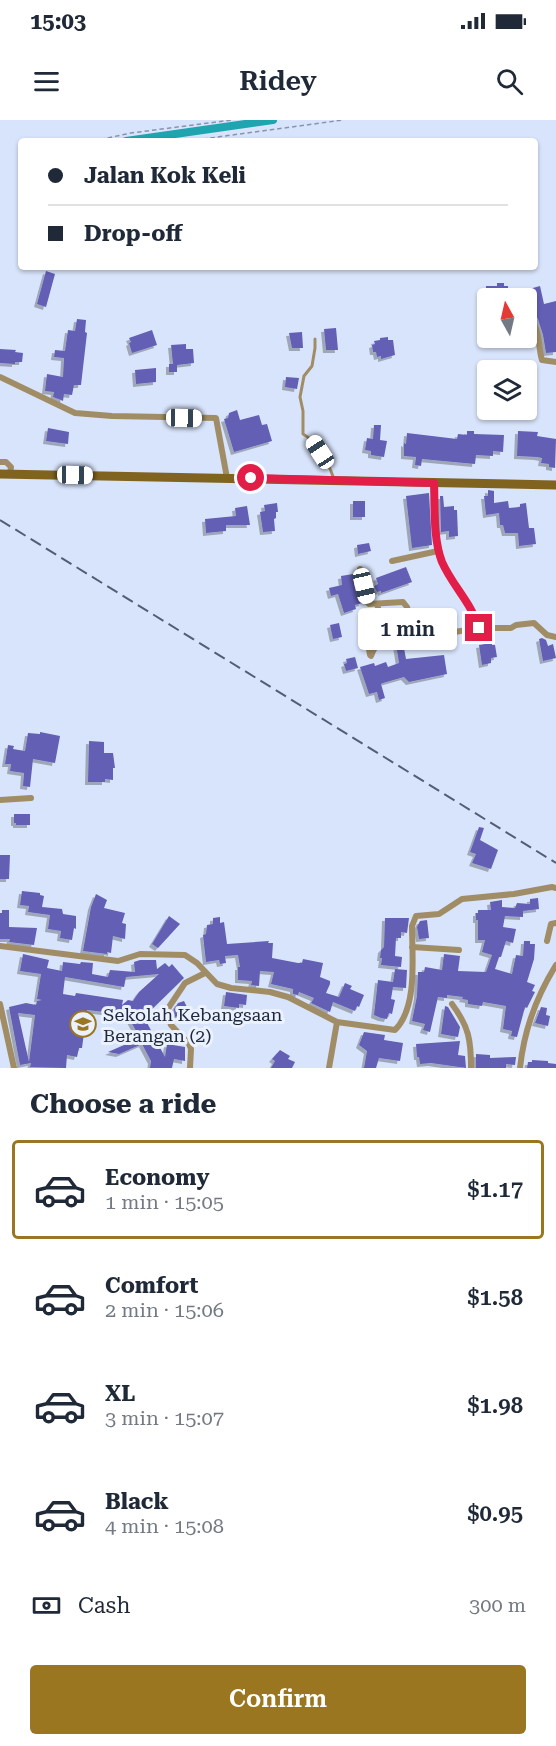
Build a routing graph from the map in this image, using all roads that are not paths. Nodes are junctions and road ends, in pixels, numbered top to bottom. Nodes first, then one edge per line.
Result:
1 (537, 330) edge
2 (315, 339) dead end
3 (556, 362) edge
4 (0, 377) edge
5 (0, 462) edge
6 (0, 474) edge
7 (10, 474) junction
8 (227, 478) junction
9 (334, 480) junction
10 (434, 483) junction
11 (556, 484) edge
12 (438, 551) junction
13 (392, 561) dead end
14 (360, 569) dead end
15 (378, 604) junction
16 (479, 628) junction
17 (556, 637) edge
18 (418, 638) junction
19 (31, 798) dead end
20 (0, 800) edge
21 (556, 888) edge
22 (556, 923) edge
23 (547, 941) dead end
24 (0, 946) edge
25 (412, 946) junction
26 (459, 950) dead end
27 (556, 965) edge
28 (205, 974) junction
29 (452, 1004) dead end
30 (0, 1006) edge
31 (337, 1022) junction
32 (14, 1068) edge
33 (190, 1068) edge
34 (329, 1068) edge
35 (471, 1068) edge
36 (520, 1068) edge

1 - 3 street
2 - 9 lane
4 - 8 street
5 - 7 street
6 - 7 street
7 - 8 street
8 - 9 street
9 - 10 street
10 - 11 street
10 - 12 street
12 - 13 street
12 - 16 street
14 - 15 street
15 - 18 street
15 - 18 street
16 - 17 street
16 - 18 street
19 - 20 street
21 - 25 street
22 - 23 street
24 - 28 street
25 - 26 street
25 - 31 street
27 - 36 street
28 - 31 street
28 - 33 street
29 - 35 street
30 - 32 street
31 - 34 street

